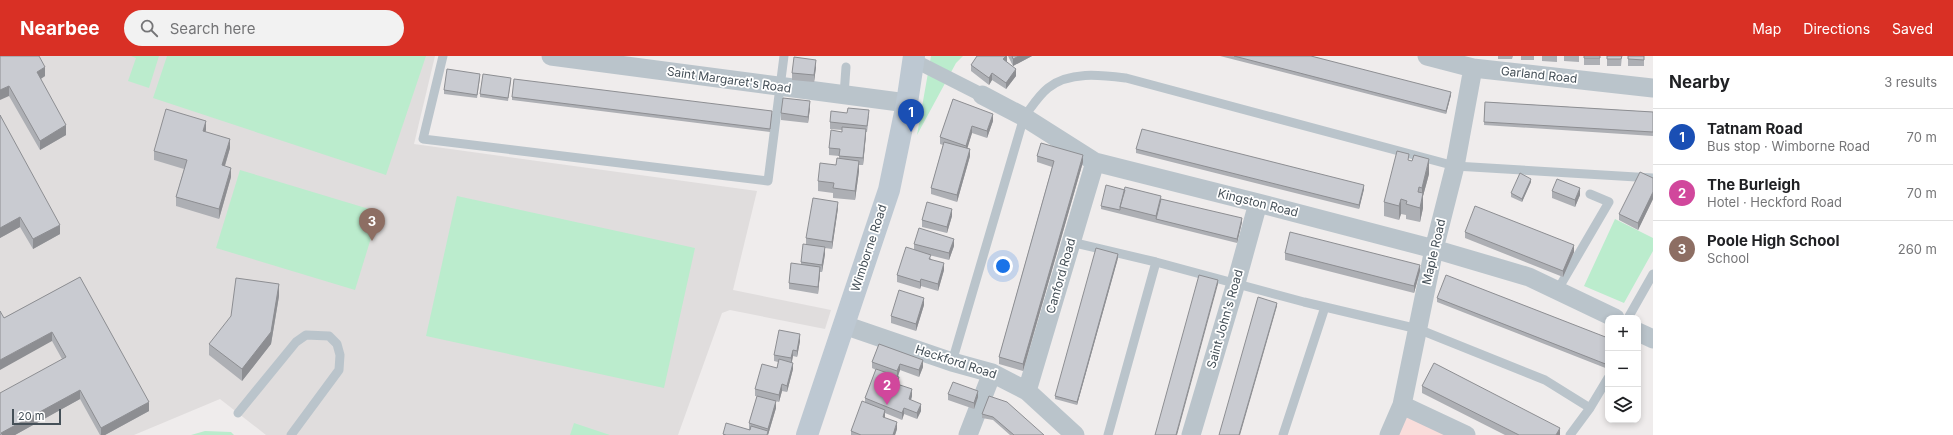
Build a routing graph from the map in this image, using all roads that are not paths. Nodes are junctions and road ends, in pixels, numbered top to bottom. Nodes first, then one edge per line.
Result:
1 (443, 56) edge
2 (551, 56) edge
3 (784, 56) edge
4 (1427, 56) edge
5 (914, 58) edge
6 (846, 67) dead end
7 (1473, 68) junction
8 (780, 87) junction
9 (1653, 88) edge
10 (982, 94) joint
11 (844, 95) junction
12 (907, 103) junction
13 (1024, 118) junction
14 (1095, 162) junction
15 (1455, 166) junction
16 (1653, 178) edge
17 (1590, 194) dead end
18 (1258, 202) junction
19 (1071, 242) junction
20 (1434, 250) junction
21 (1156, 262) junction
22 (1653, 274) edge
23 (1236, 283) junction
24 (1557, 291) junction
25 (1325, 307) junction
26 (1609, 315) edge
27 (1630, 315) edge
28 (844, 325) junction
29 (1418, 329) junction
30 (1641, 333) edge
31 (1653, 339) edge
32 (952, 362) junction
33 (992, 373) junction
34 (1605, 383) edge
35 (1027, 391) junction
36 (1402, 405) junction
37 (1590, 408) junction
38 (238, 414) dead end
39 (291, 435) edge
40 (807, 435) edge
41 (968, 435) edge
42 (1075, 435) edge
43 (1108, 435) edge
44 (1191, 435) edge
45 (1283, 435) edge
46 (1389, 435) edge
47 (1466, 435) edge
48 (1570, 435) edge

1 - 8 lane
2 - 8 street, Saint Margaret's Road
3 - 8 lane
4 - 7 street, Garland Road
5 - 10 street, Kingston Road
5 - 12 main road, Wimborne Road
6 - 11 lane
7 - 9 street, Garland Road
7 - 15 street, Maple Road
8 - 11 street, Saint Margaret's Road
10 - 13 street, Kingston Road
11 - 12 street, Saint Margaret's Road
12 - 28 main road, Wimborne Road
13 - 14 street, Kingston Road
13 - 15 lane
13 - 32 lane
14 - 18 street, Kingston Road
14 - 19 street, Canford Road
15 - 16 lane
15 - 20 street, Maple Road
17 - 24 lane
18 - 20 street, Kingston Road
18 - 23 street, Saint John's Road
19 - 21 lane
19 - 35 street, Canford Road
20 - 24 street, Kingston Road
20 - 29 street, Maple Road
21 - 23 lane
21 - 43 lane
22 - 27 lane
23 - 25 lane
23 - 44 street, Saint John's Road
24 - 26 street, Kingston Road
25 - 29 lane
25 - 45 lane
28 - 32 street, Heckford Road
28 - 40 main road, Wimborne Road
29 - 36 street, Maple Road
29 - 37 lane
30 - 31 street
32 - 33 street, Heckford Road
33 - 35 street, Heckford Road
33 - 41 street
34 - 37 lane
35 - 42 street, Heckford Road
36 - 46 street, Maple Road
36 - 47 street
37 - 48 lane
38 - 39 lane

